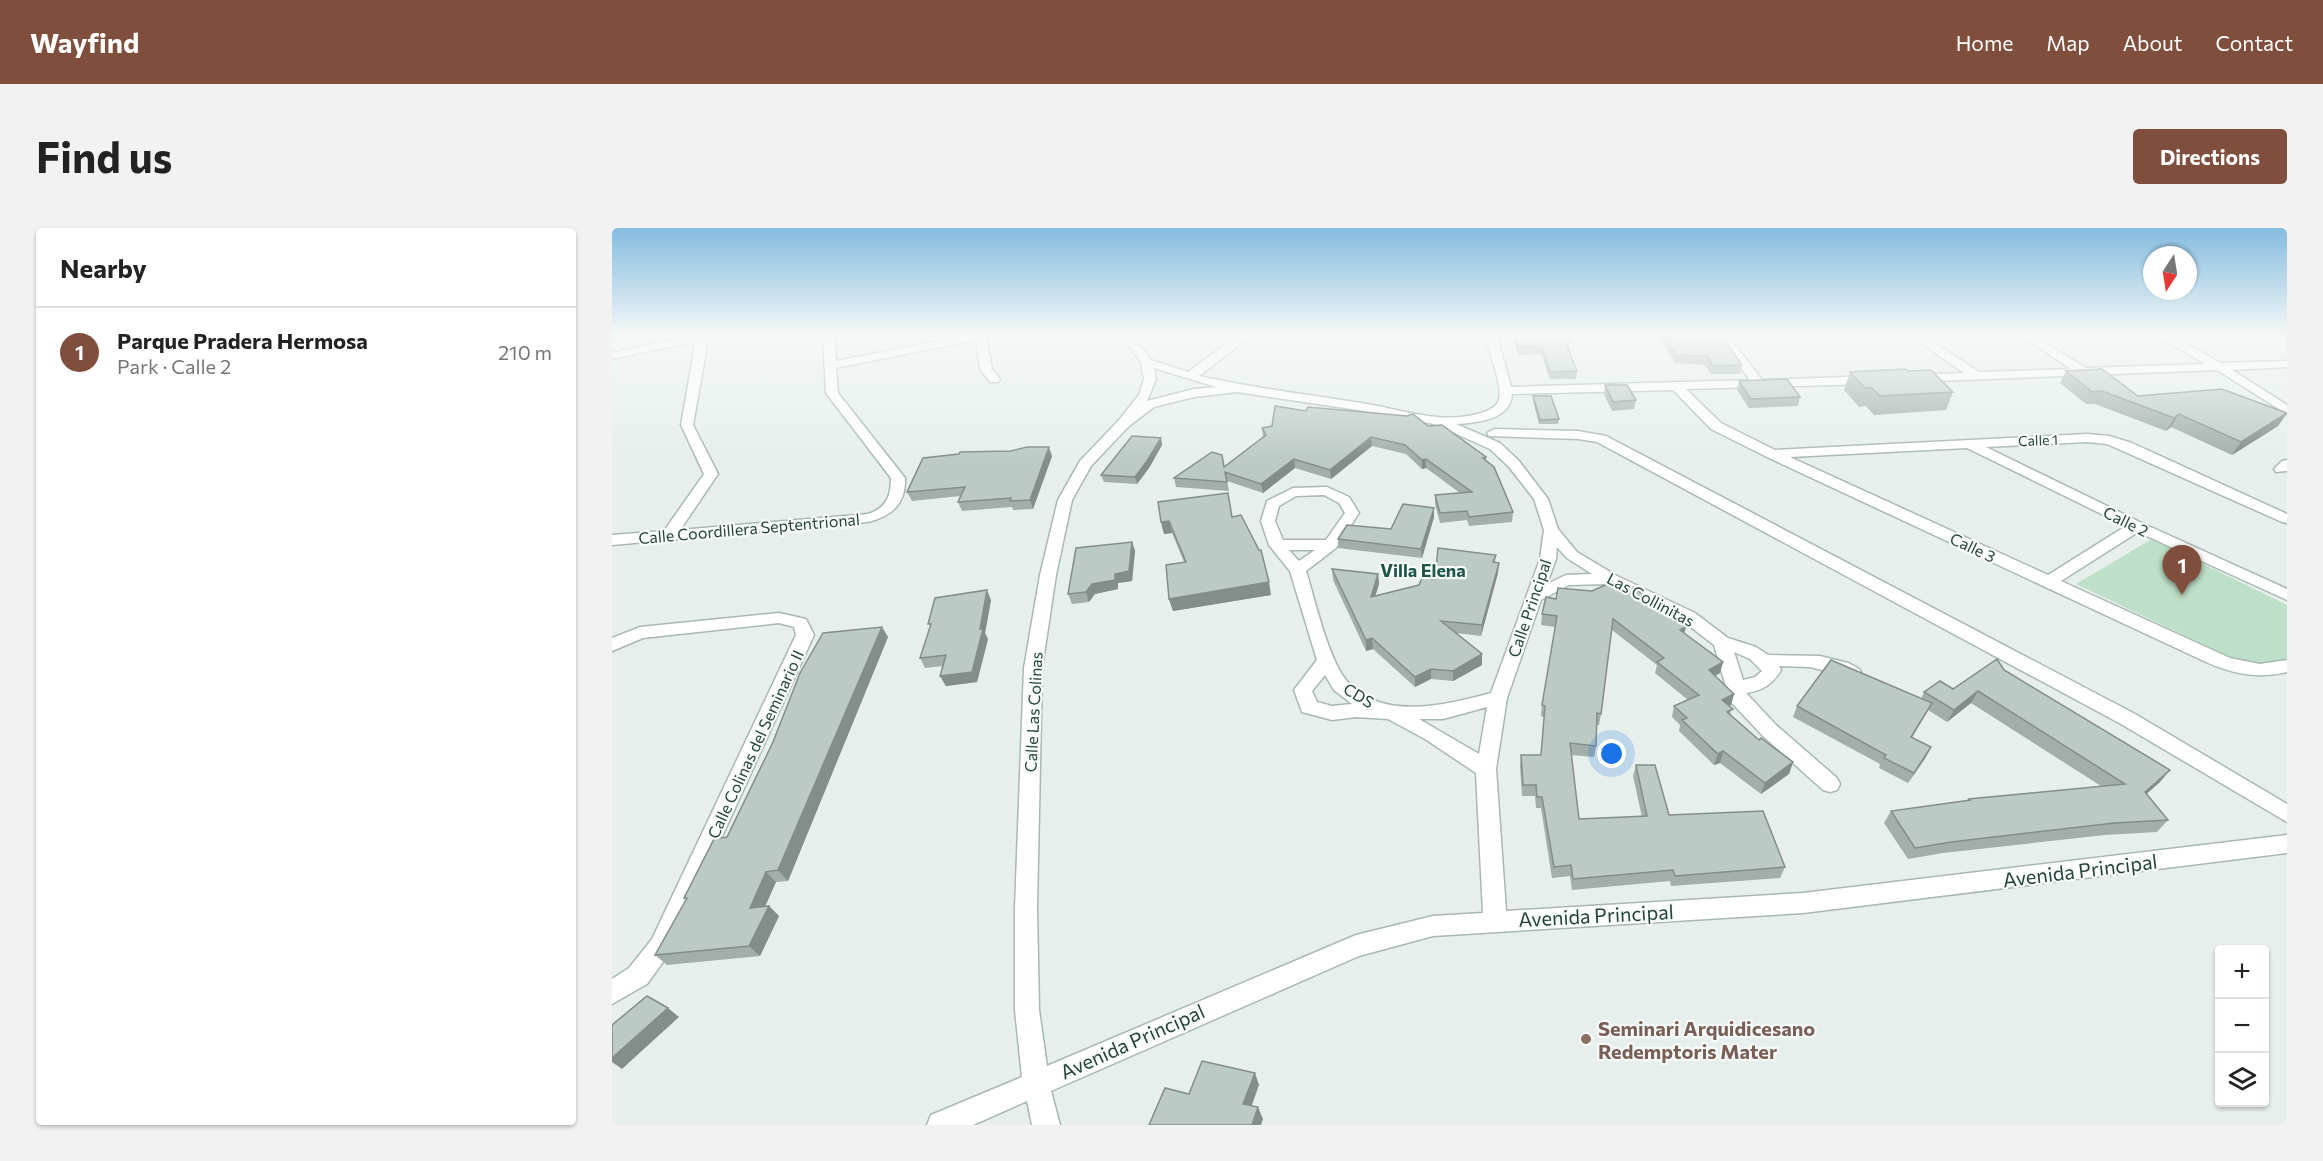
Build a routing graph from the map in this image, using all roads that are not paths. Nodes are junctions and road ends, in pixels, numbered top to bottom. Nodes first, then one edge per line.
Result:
1 (695, 378) edge
2 (831, 378) edge
3 (1150, 378) edge
4 (1194, 378) edge
5 (1502, 378) edge
6 (1754, 378) edge
7 (1924, 378) edge
8 (2237, 378) edge
9 (1758, 383) junction
10 (1676, 386) junction
11 (1237, 388) junction
12 (1506, 391) junction
13 (2287, 410) edge
14 (1499, 411) junction
15 (1438, 421) junction
16 (1124, 423) junction
17 (1495, 440) junction
18 (1966, 443) junction
19 (1772, 454) junction
20 (2287, 519) edge
21 (2136, 526) junction
22 (1551, 530) junction
23 (669, 534) junction
24 (612, 540) edge
25 (1277, 545) junction
26 (1331, 545) junction
27 (1298, 570) junction
28 (1611, 579) junction
29 (2049, 582) junction
30 (2287, 595) edge
31 (1535, 597) junction
32 (1722, 642) junction
33 (612, 645) edge
34 (1326, 661) junction
35 (1766, 661) junction
36 (2287, 666) edge
37 (1872, 681) edge
38 (1735, 687) junction
39 (1498, 698) junction
40 (1391, 713) junction
41 (1486, 770) junction
42 (1830, 784) dead end
43 (2287, 814) edge
44 (2287, 844) edge
45 (1495, 921) junction
46 (612, 992) edge
47 (1036, 1083) junction
48 (941, 1125) edge
49 (1046, 1125) edge

1 - 23 street
2 - 23 street, Calle Coordillera Septentrional
3 - 16 street, Calle Las Colinas
4 - 11 street
5 - 12 street
6 - 9 street
7 - 9 street
8 - 13 street
9 - 10 street
10 - 12 street
10 - 19 street, Calle 3
11 - 15 street, Calle Principal
11 - 16 street, Calle Principal
12 - 14 street
14 - 15 street
14 - 17 street
15 - 17 street, Calle Principal
16 - 47 street, Calle Las Colinas
17 - 22 street, Calle Principal
17 - 43 street
18 - 19 street, Calle 1
18 - 20 street, Calle 1
18 - 21 street, Calle 2
19 - 29 street, Calle 3
21 - 29 street
21 - 30 street, Calle 2
22 - 28 street, Las Collinitas
22 - 31 street, Calle Principal
23 - 24 street, Calle Coordillera Septentrional
25 - 26 street
25 - 26 street, CDS
25 - 27 street, CDS
26 - 27 street, CDS
27 - 34 street, CDS
28 - 31 street
28 - 32 street, Las Collinitas
29 - 36 street, Calle 3
31 - 39 street, Calle Principal
32 - 35 street
32 - 38 street
33 - 46 street, Calle Colinas del Seminario II
34 - 40 street, CDS
34 - 40 street
35 - 37 street
35 - 38 street
38 - 42 street
39 - 40 street, CDS
39 - 41 street, Calle Principal
40 - 41 street
41 - 45 street, Calle Principal
44 - 45 street, Avenida Principal
45 - 47 street, Avenida Principal
47 - 48 street, Avenida Principal
47 - 49 street, Calle Las Colinas

